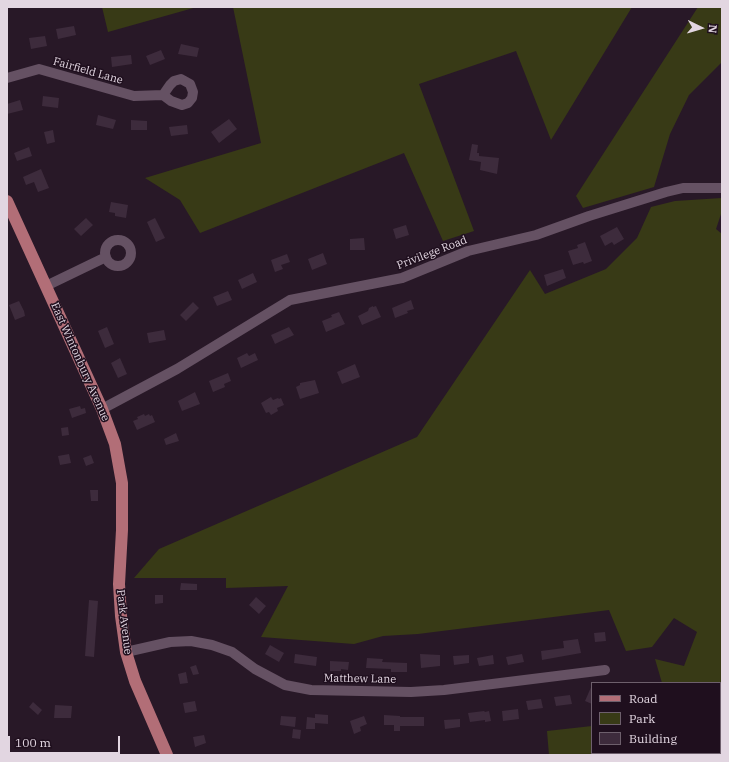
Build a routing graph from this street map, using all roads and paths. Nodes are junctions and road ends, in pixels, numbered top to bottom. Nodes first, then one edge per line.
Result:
1 (7, 78) edge
2 (163, 95) dead end
3 (722, 188) edge
4 (7, 201) edge
5 (106, 257) dead end
6 (46, 286) junction
7 (102, 409) junction
8 (122, 530) joint
9 (126, 652) junction
10 (605, 670) dead end
11 (167, 755) edge

1 - 2 street, Fairfield Lane
3 - 7 street, Privilege Road
4 - 6 main road, East Wintonbury Avenue
5 - 6 street
6 - 7 main road, East Wintonbury Avenue
7 - 8 main road, East Wintonbury Avenue
8 - 9 main road, Park Avenue
9 - 10 street, Matthew Lane
9 - 11 main road, Park Avenue

